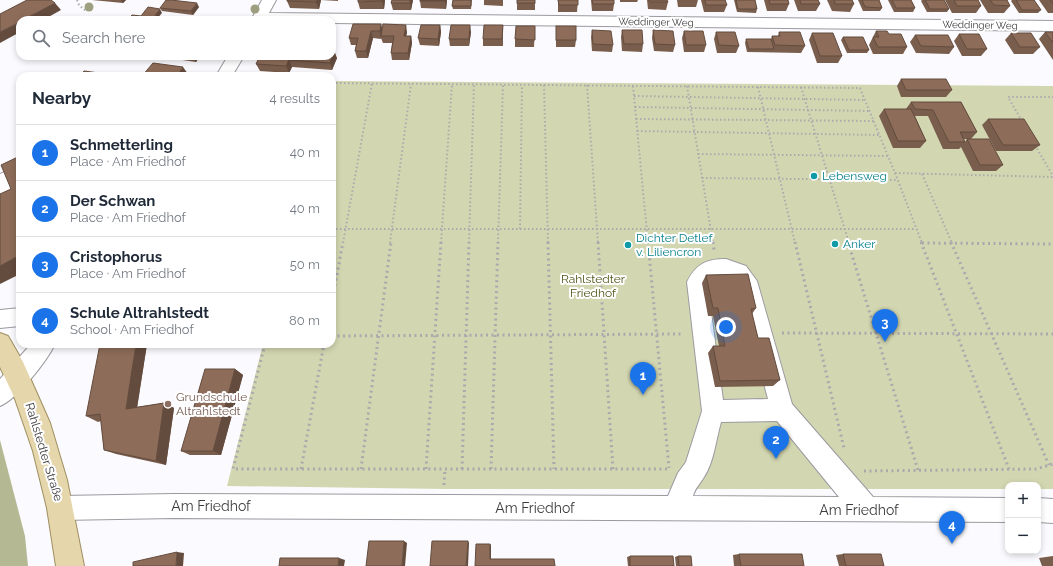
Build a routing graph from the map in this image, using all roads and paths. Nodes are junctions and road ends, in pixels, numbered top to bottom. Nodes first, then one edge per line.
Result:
1 (77, 0) edge
2 (269, 0) edge
3 (87, 12) dead end
4 (260, 16) edge
5 (336, 20) edge
6 (1053, 26) edge
7 (234, 60) edge
8 (226, 72) edge
9 (336, 83) edge
10 (372, 84) junction
11 (411, 84) junction
12 (452, 84) junction
13 (474, 84) junction
14 (503, 84) junction
15 (522, 85) junction
16 (544, 85) junction
17 (587, 85) junction
18 (633, 86) junction
19 (687, 86) junction
20 (758, 87) junction
21 (801, 87) junction
22 (634, 96) junction
23 (689, 97) junction
24 (1053, 97) edge
25 (760, 98) junction
26 (804, 99) junction
27 (865, 100) junction
28 (635, 107) junction
29 (691, 108) junction
30 (763, 109) junction
31 (808, 110) junction
32 (870, 111) junction
33 (636, 119) junction
34 (693, 119) junction
35 (766, 120) junction
36 (811, 120) junction
37 (874, 121) junction
38 (1023, 123) edge
39 (637, 130) junction
40 (695, 132) junction
41 (769, 133) junction
42 (815, 133) junction
43 (879, 135) junction
44 (1034, 143) edge
45 (698, 154) junction
46 (774, 155) junction
47 (822, 156) junction
48 (888, 156) junction
49 (895, 173) junction
50 (16, 174) edge
51 (922, 174) junction
52 (1053, 176) edge
53 (702, 178) junction
54 (780, 178) junction
55 (829, 179) junction
56 (897, 180) junction
57 (0, 201) edge
58 (336, 229) edge
59 (345, 229) junction
60 (392, 229) junction
61 (442, 229) junction
62 (469, 229) junction
63 (499, 229) junction
64 (520, 229) junction
65 (548, 229) junction
66 (597, 229) junction
67 (646, 229) junction
68 (710, 229) junction
69 (792, 229) junction
70 (844, 229) junction
71 (916, 229) junction
72 (922, 243) junction
73 (952, 243) junction
74 (1053, 244) edge
75 (717, 267) junction
76 (336, 280) edge
77 (16, 317) edge
78 (0, 319) edge
79 (761, 332) junction
80 (702, 333) junction
81 (604, 334) junction
82 (657, 334) junction
83 (817, 334) junction
84 (876, 334) junction
85 (957, 334) junction
86 (993, 334) junction
87 (1053, 334) edge
88 (435, 335) junction
89 (466, 335) junction
90 (496, 335) junction
91 (551, 335) junction
92 (336, 336) edge
93 (379, 336) junction
94 (0, 344) edge
95 (41, 348) edge
96 (264, 348) edge
97 (323, 348) edge
98 (18, 376) junction
99 (0, 395) edge
100 (782, 410) junction
101 (713, 411) junction
102 (844, 449) dead end
103 (1053, 464) edge
104 (1049, 465) junction
105 (301, 469) junction
106 (361, 469) junction
107 (426, 469) junction
108 (462, 469) junction
109 (491, 469) junction
110 (554, 469) junction
111 (613, 469) junction
112 (669, 469) junction
113 (696, 469) junction
114 (1009, 469) junction
115 (918, 470) junction
116 (835, 473) junction
117 (62, 508) junction
118 (676, 509) junction
119 (868, 510) junction
120 (1005, 510) edge
121 (1041, 510) edge
122 (1053, 511) edge
123 (70, 566) edge

1 - 3 path
2 - 4 street
5 - 6 street, Weddinger Weg
7 - 8 street
9 - 10 path
10 - 11 path
10 - 59 path
11 - 12 path
11 - 60 path
12 - 13 path
12 - 61 path
13 - 14 path
13 - 62 path
14 - 15 path
14 - 63 path
15 - 16 path
15 - 64 path
16 - 17 path
16 - 65 path
17 - 18 path
17 - 66 path
18 - 19 path
18 - 22 path
19 - 20 path
19 - 23 path
20 - 21 path
20 - 25 path
21 - 26 path
21 - 27 path
22 - 23 path
22 - 28 path
23 - 25 path
23 - 29 path
24 - 38 path
25 - 26 path
25 - 30 path
26 - 27 path
26 - 31 path
27 - 32 path
28 - 29 path
28 - 33 path
29 - 30 path
29 - 34 path
30 - 31 path
30 - 35 path
31 - 32 path
31 - 36 path
32 - 37 path
33 - 34 path
33 - 39 path
34 - 35 path
34 - 40 path
35 - 36 path
35 - 41 path
36 - 37 path
36 - 42 path
37 - 43 path
39 - 40 path
39 - 67 path
40 - 41 path
40 - 45 path
41 - 42 path
41 - 46 path
42 - 43 path
42 - 47 path
43 - 48 path
44 - 52 path
45 - 46 path
45 - 53 path
46 - 47 path
46 - 54 path
47 - 48 path
47 - 55 path
48 - 49 path
49 - 51 path
49 - 56 path
50 - 57 street
51 - 52 path
51 - 73 path
53 - 54 path
53 - 68 path
54 - 55 path
54 - 69 path
55 - 56 path
55 - 70 path
56 - 71 path
58 - 59 path
59 - 60 path
59 - 76 path
60 - 61 path
60 - 93 path
61 - 62 path
61 - 88 path
62 - 63 path
62 - 89 path
63 - 64 path
63 - 90 path
64 - 65 path
65 - 66 path
65 - 91 path
66 - 67 path
66 - 81 path
67 - 68 path
67 - 82 path
68 - 69 path
68 - 75 path
69 - 70 path
69 - 83 path
70 - 71 path
70 - 84 path
71 - 72 path
72 - 73 path
72 - 85 path
73 - 74 path
73 - 86 path
75 - 79 street
75 - 80 street
77 - 78 street
79 - 83 path
79 - 100 street
80 - 82 path
80 - 101 street
81 - 82 path
81 - 91 path
81 - 111 path
82 - 112 path
83 - 84 path
83 - 102 path
84 - 85 path
84 - 115 path
85 - 86 path
85 - 114 path
86 - 87 path
86 - 104 path
88 - 89 path
88 - 93 path
88 - 107 path
89 - 90 path
89 - 108 path
90 - 91 path
90 - 109 path
91 - 110 path
92 - 93 path
93 - 106 path
94 - 98 main road, Rahlstedter Straße
95 - 98 street
96 - 105 path
97 - 105 path
98 - 99 street
98 - 117 main road, Rahlstedter Straße
100 - 101 street
100 - 116 street
101 - 113 street
103 - 104 path
104 - 114 path
105 - 106 path
106 - 107 path
107 - 108 path
108 - 109 path
109 - 110 path
110 - 111 path
111 - 112 path
112 - 113 path
113 - 118 street
114 - 115 path
115 - 116 path
116 - 119 street
117 - 118 street, Am Friedhof
117 - 123 main road, Rahlstedter Straße
118 - 119 street, Am Friedhof
119 - 120 street, Am Friedhof
121 - 122 street

